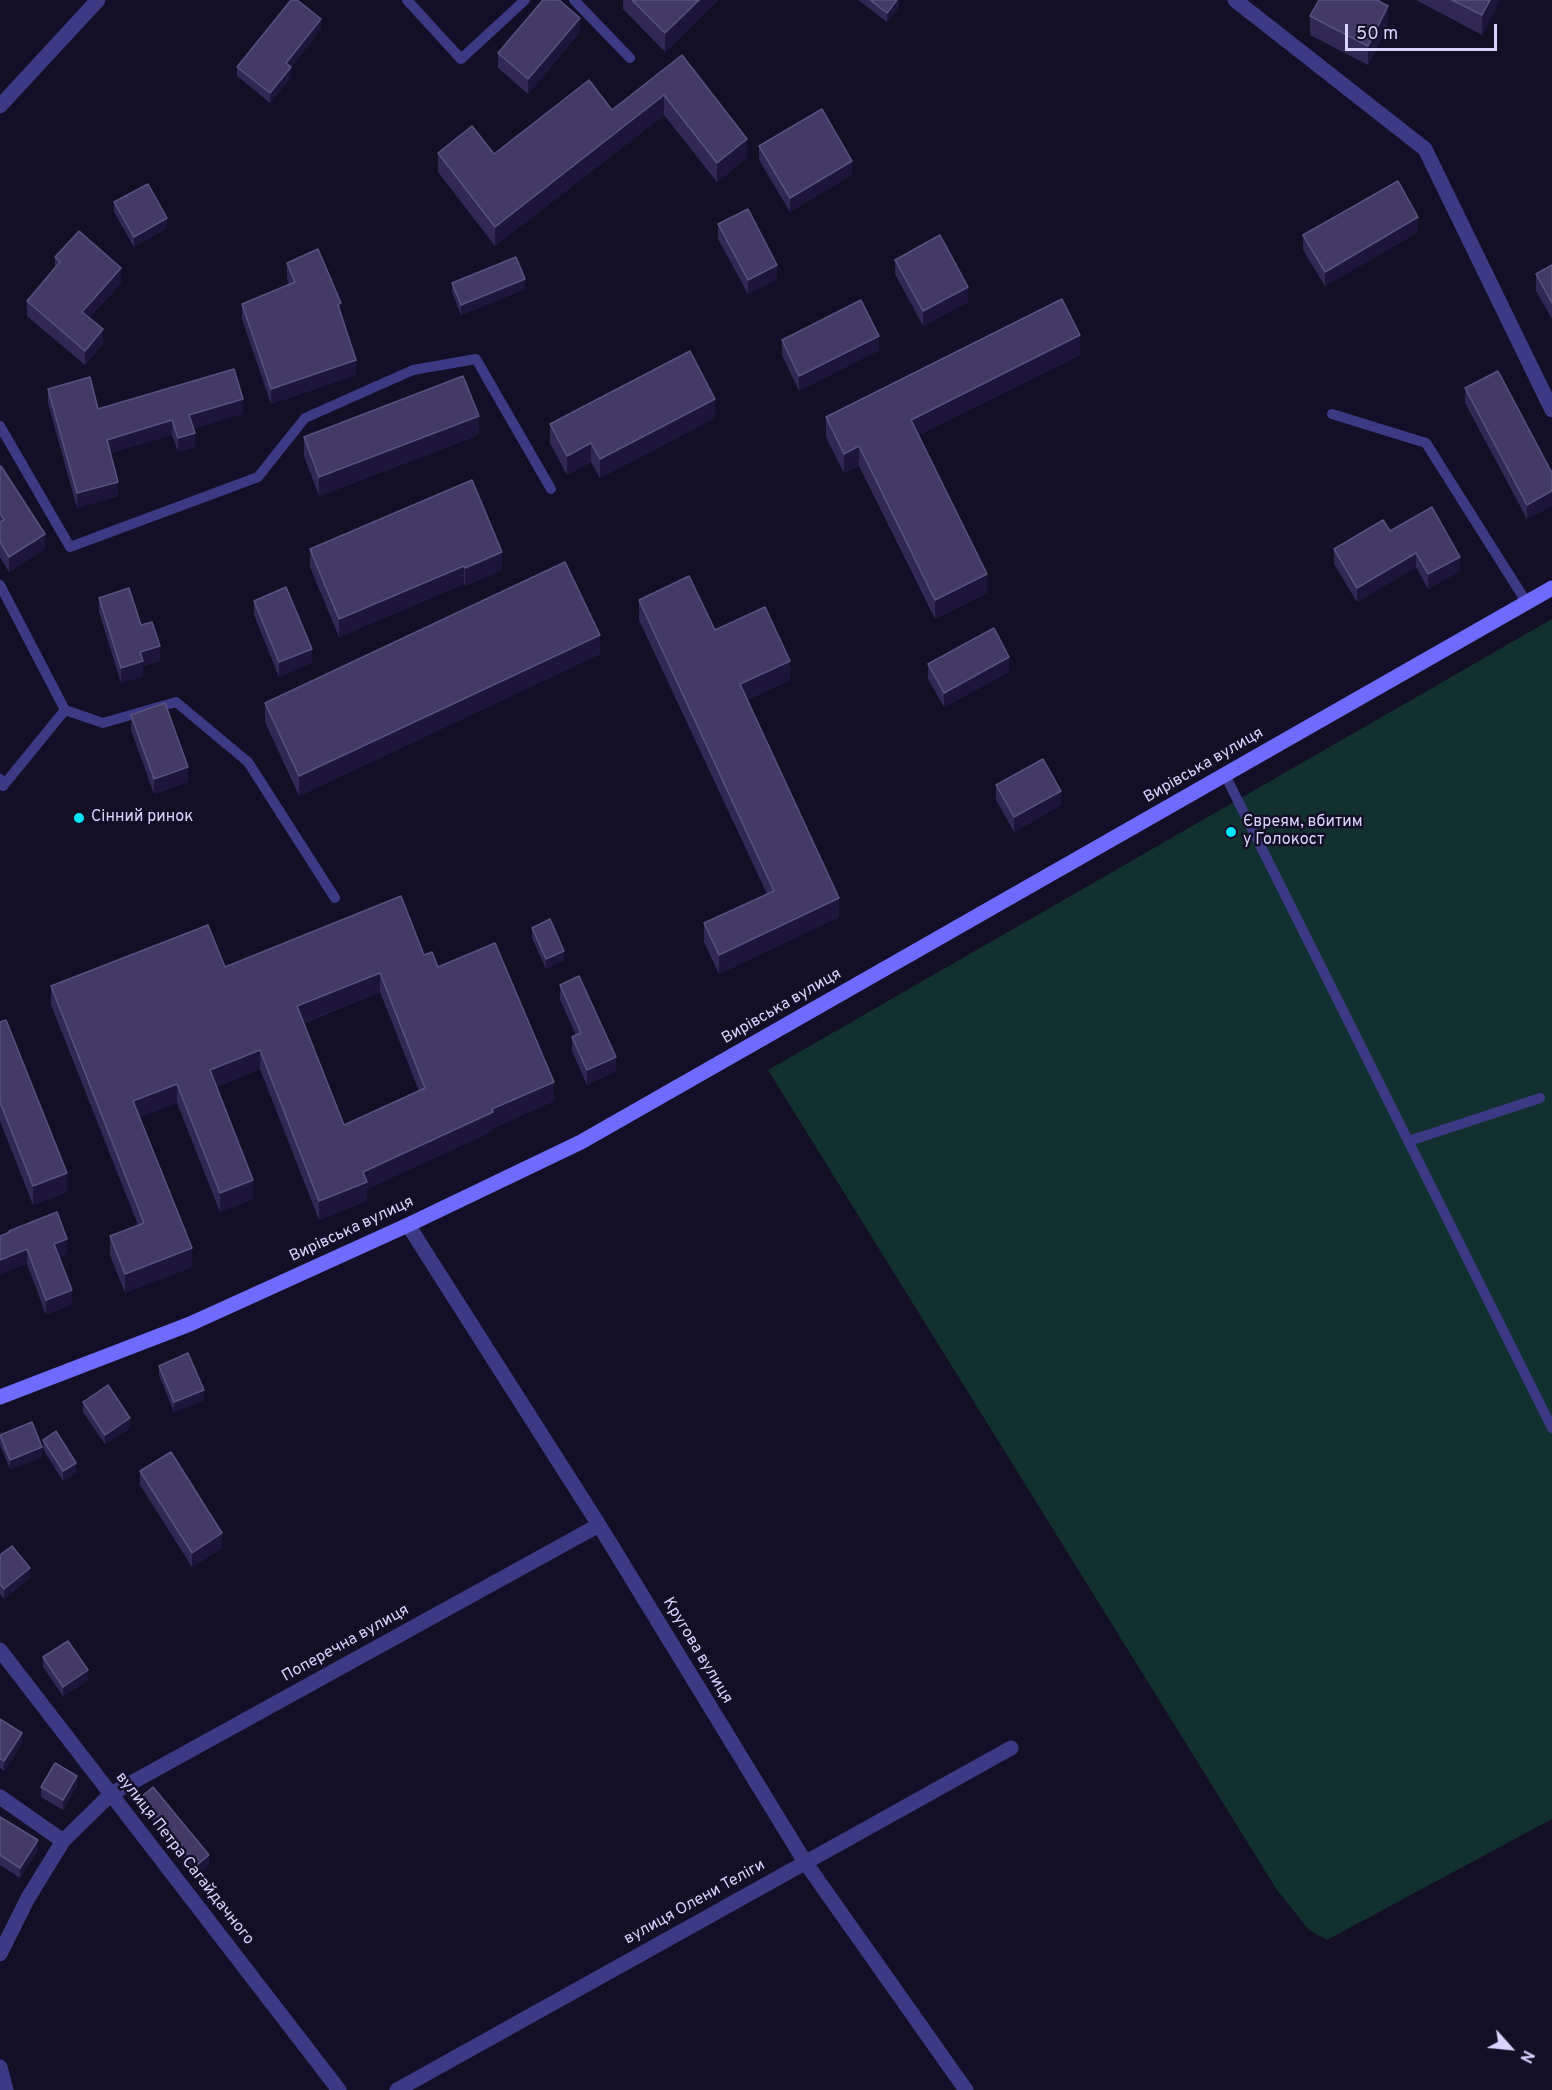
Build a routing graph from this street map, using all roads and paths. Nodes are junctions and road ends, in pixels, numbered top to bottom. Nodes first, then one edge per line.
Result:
1 (98, 0) edge
2 (407, 0) edge
3 (525, 0) edge
4 (574, 0) edge
5 (1235, 0) edge
6 (630, 58) dead end
7 (0, 106) edge
8 (1552, 410) edge
9 (1332, 414) dead end
10 (0, 426) edge
11 (551, 489) dead end
12 (0, 585) edge
13 (1552, 588) edge
14 (1527, 603) junction
15 (65, 710) junction
16 (1225, 775) junction
17 (0, 779) edge
18 (334, 898) dead end
19 (1540, 1098) dead end
20 (1408, 1141) junction
21 (408, 1225) junction
22 (0, 1397) edge
23 (1552, 1428) edge
24 (599, 1526) junction
25 (0, 1650) edge
26 (1011, 1748) dead end
27 (111, 1794) junction
28 (0, 1797) edge
29 (63, 1841) junction
30 (805, 1862) junction
31 (0, 1954) edge
32 (0, 2067) edge
33 (6, 2090) edge
34 (339, 2090) edge
35 (397, 2090) edge
36 (966, 2090) edge

1 - 7 street
2 - 3 lane
4 - 6 lane
5 - 8 street
9 - 14 lane
10 - 11 lane
12 - 15 lane
13 - 14 main road, Вирівська вулиця
14 - 16 main road, Вирівська вулиця
15 - 17 lane
15 - 18 lane
16 - 20 lane
16 - 21 main road, Вирівська вулиця
19 - 20 lane
20 - 23 lane
21 - 22 main road, Вирівська вулиця
21 - 24 street, Кругова вулиця
24 - 27 street, Поперечна вулиця
24 - 30 street, Кругова вулиця
25 - 27 street, вулиця Петра Сагайдачного
26 - 30 street, вулиця Олени Теліги
27 - 29 street, Поперечна вулиця
27 - 34 street, вулиця Петра Сагайдачного
28 - 29 street
29 - 31 street, Поперечна вулиця
30 - 35 street, вулиця Олени Теліги
30 - 36 street, Кругова вулиця
32 - 33 street

